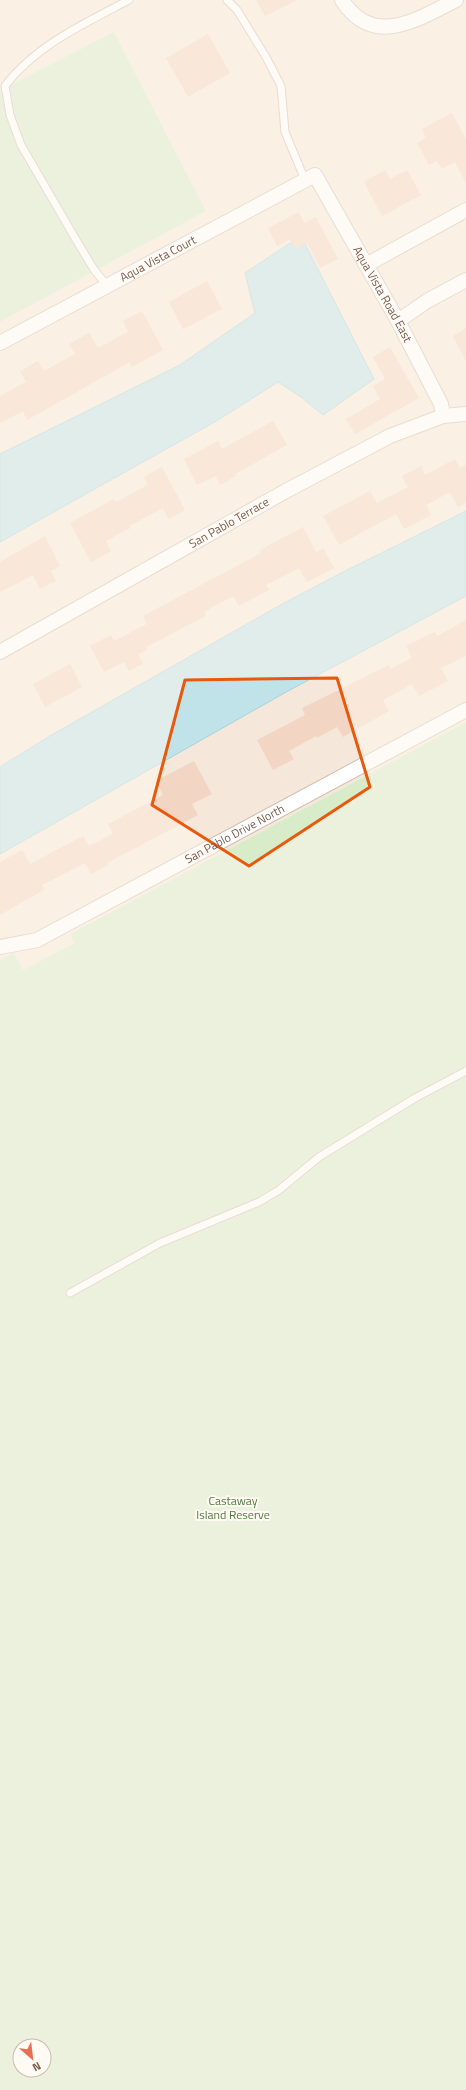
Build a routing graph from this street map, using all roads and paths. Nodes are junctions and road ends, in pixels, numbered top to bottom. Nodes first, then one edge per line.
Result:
1 (129, 0) edge
2 (227, 0) edge
3 (342, 0) edge
4 (456, 0) edge
5 (310, 178) junction
6 (466, 210) edge
7 (366, 266) junction
8 (466, 280) edge
9 (107, 286) junction
10 (398, 321) junction
11 (0, 343) edge
12 (466, 414) edge
13 (444, 416) junction
14 (0, 652) edge
15 (466, 710) edge
16 (0, 947) edge
17 (466, 1070) edge
18 (70, 1293) dead end

1 - 9 lane
2 - 5 lane
3 - 4 street
5 - 7 street, Aqua Vista Road East
5 - 9 street, Aqua Vista Court
6 - 7 street
7 - 10 street, Aqua Vista Road East
8 - 10 street
9 - 11 street, Aqua Vista Court
10 - 13 street, Aqua Vista Road East
12 - 13 street, San Pablo Terrace
13 - 14 street, San Pablo Terrace
15 - 16 street, San Pablo Drive North
17 - 18 lane

